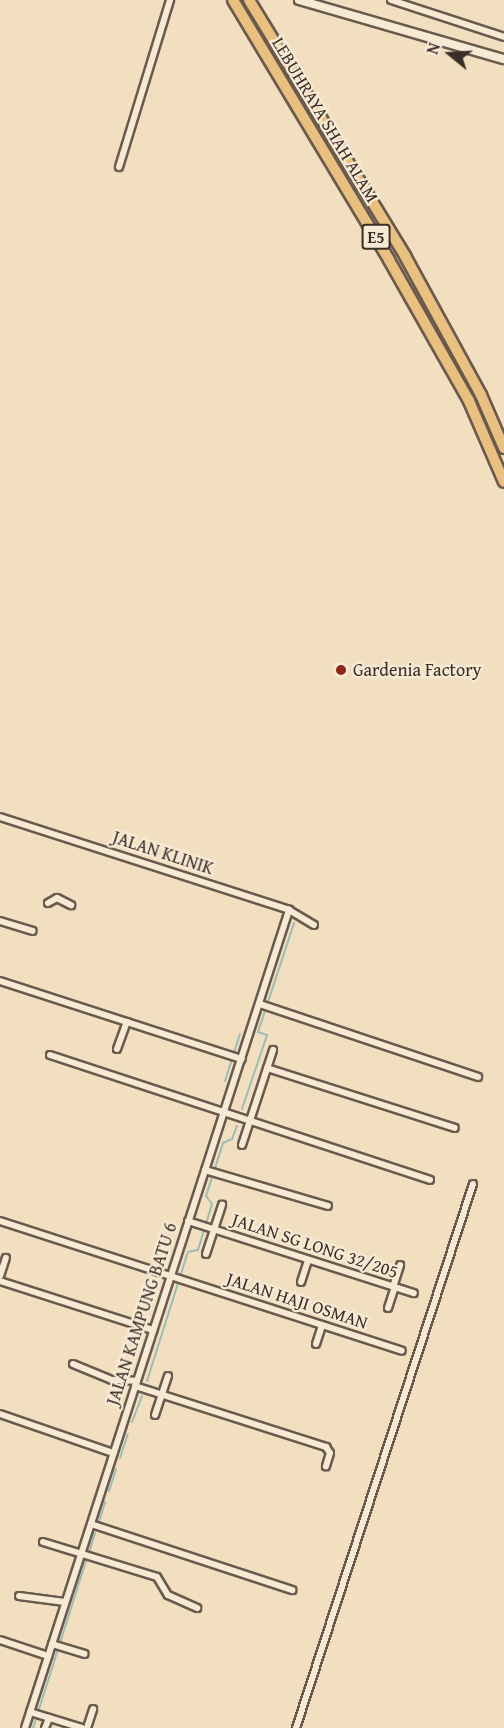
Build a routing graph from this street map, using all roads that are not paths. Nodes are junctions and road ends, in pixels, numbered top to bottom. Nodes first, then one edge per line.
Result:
1 (170, 0) edge
2 (233, 0) edge
3 (249, 0) edge
4 (299, 0) edge
5 (395, 1) edge
6 (504, 37) edge
7 (504, 59) edge
8 (119, 167) dead end
9 (504, 448) edge
10 (504, 482) edge
11 (0, 817) edge
12 (48, 903) dead end
13 (71, 905) dead end
14 (289, 910) junction
15 (0, 921) edge
16 (314, 925) dead end
17 (33, 931) dead end
18 (0, 981) edge
19 (260, 1004) junction
20 (127, 1022) junction
21 (117, 1049) dead end
22 (273, 1050) dead end
23 (50, 1055) dead end
24 (236, 1057) junction
25 (267, 1068) junction
26 (478, 1077) dead end
27 (223, 1112) junction
28 (249, 1122) junction
29 (455, 1128) dead end
30 (242, 1146) dead end
31 (205, 1170) junction
32 (430, 1180) dead end
33 (473, 1184) dead end
34 (222, 1205) dead end
35 (328, 1206) dead end
36 (0, 1221) edge
37 (188, 1221) junction
38 (211, 1229) junction
39 (206, 1254) dead end
40 (6, 1258) dead end
41 (308, 1260) junction
42 (400, 1265) dead end
43 (0, 1275) edge
44 (172, 1276) junction
45 (0, 1281) edge
46 (301, 1282) dead end
47 (394, 1287) junction
48 (414, 1293) dead end
49 (388, 1308) dead end
50 (322, 1325) junction
51 (153, 1330) junction
52 (316, 1344) dead end
53 (402, 1351) dead end
54 (73, 1364) dead end
55 (168, 1376) dead end
56 (136, 1384) junction
57 (162, 1395) junction
58 (0, 1414) edge
59 (155, 1415) dead end
60 (113, 1453) junction
61 (326, 1466) dead end
62 (91, 1524) junction
63 (43, 1542) dead end
64 (81, 1554) junction
65 (292, 1590) dead end
66 (19, 1596) dead end
67 (66, 1602) junction
68 (197, 1608) dead end
69 (0, 1640) edge
70 (57, 1646) junction
71 (84, 1654) dead end
72 (48, 1656) junction
73 (93, 1709) dead end
74 (35, 1713) junction
75 (49, 1718) junction
76 (25, 1728) edge
77 (45, 1728) edge
78 (82, 1728) edge
79 (87, 1728) edge
80 (296, 1728) edge

1 - 8 street
2 - 10 highway, LEBUHRAYA SHAH ALAM / E5
3 - 9 highway, LEBUHRAYA SHAH ALAM / E5
4 - 7 street
5 - 6 street
11 - 14 street, JALAN KLINIK
12 - 13 street
14 - 16 street, JALAN KLINIK
14 - 19 street, JALAN KAMPUNG BATU 6
15 - 17 street
18 - 20 street
19 - 24 street, JALAN KAMPUNG BATU 6
19 - 26 street
20 - 21 street
20 - 24 street
22 - 25 street
23 - 27 street
24 - 27 street, JALAN KAMPUNG BATU 6
25 - 28 street
25 - 29 street
27 - 28 street
27 - 31 street, JALAN KAMPUNG BATU 6
28 - 30 street
28 - 32 street
31 - 35 street
31 - 37 street, JALAN KAMPUNG BATU 6
33 - 80 street
34 - 38 street
36 - 44 street, JALAN HAJI OSMAN
37 - 38 street, JALAN SG LONG 32/205
37 - 44 street, JALAN KAMPUNG BATU 6
38 - 39 street
38 - 41 street, JALAN SG LONG 32/205
40 - 43 street
41 - 46 street
41 - 47 street, JALAN SG LONG 32/205
42 - 47 street
44 - 50 street, JALAN HAJI OSMAN
44 - 51 street, JALAN KAMPUNG BATU 6
45 - 51 street
47 - 48 street, JALAN SG LONG 32/205
47 - 49 street
50 - 52 street
50 - 53 street, JALAN HAJI OSMAN
51 - 56 street, JALAN KAMPUNG BATU 6
54 - 56 street
55 - 57 street
56 - 57 street
56 - 60 street, JALAN KAMPUNG BATU 6
57 - 59 street
57 - 61 street
58 - 60 street
60 - 62 street, JALAN KAMPUNG BATU 6
62 - 64 street, JALAN KAMPUNG BATU 6
62 - 65 street
63 - 64 street
64 - 67 street, JALAN KAMPUNG BATU 6
64 - 68 street
66 - 67 street
67 - 70 street, JALAN KAMPUNG BATU 6
69 - 72 street
70 - 71 street
70 - 72 street, JALAN KAMPUNG BATU 6
72 - 74 street, JALAN KAMPUNG BATU 6
73 - 79 street
74 - 75 street
74 - 76 street, JALAN KAMPUNG BATU 6
75 - 77 street
75 - 78 street

